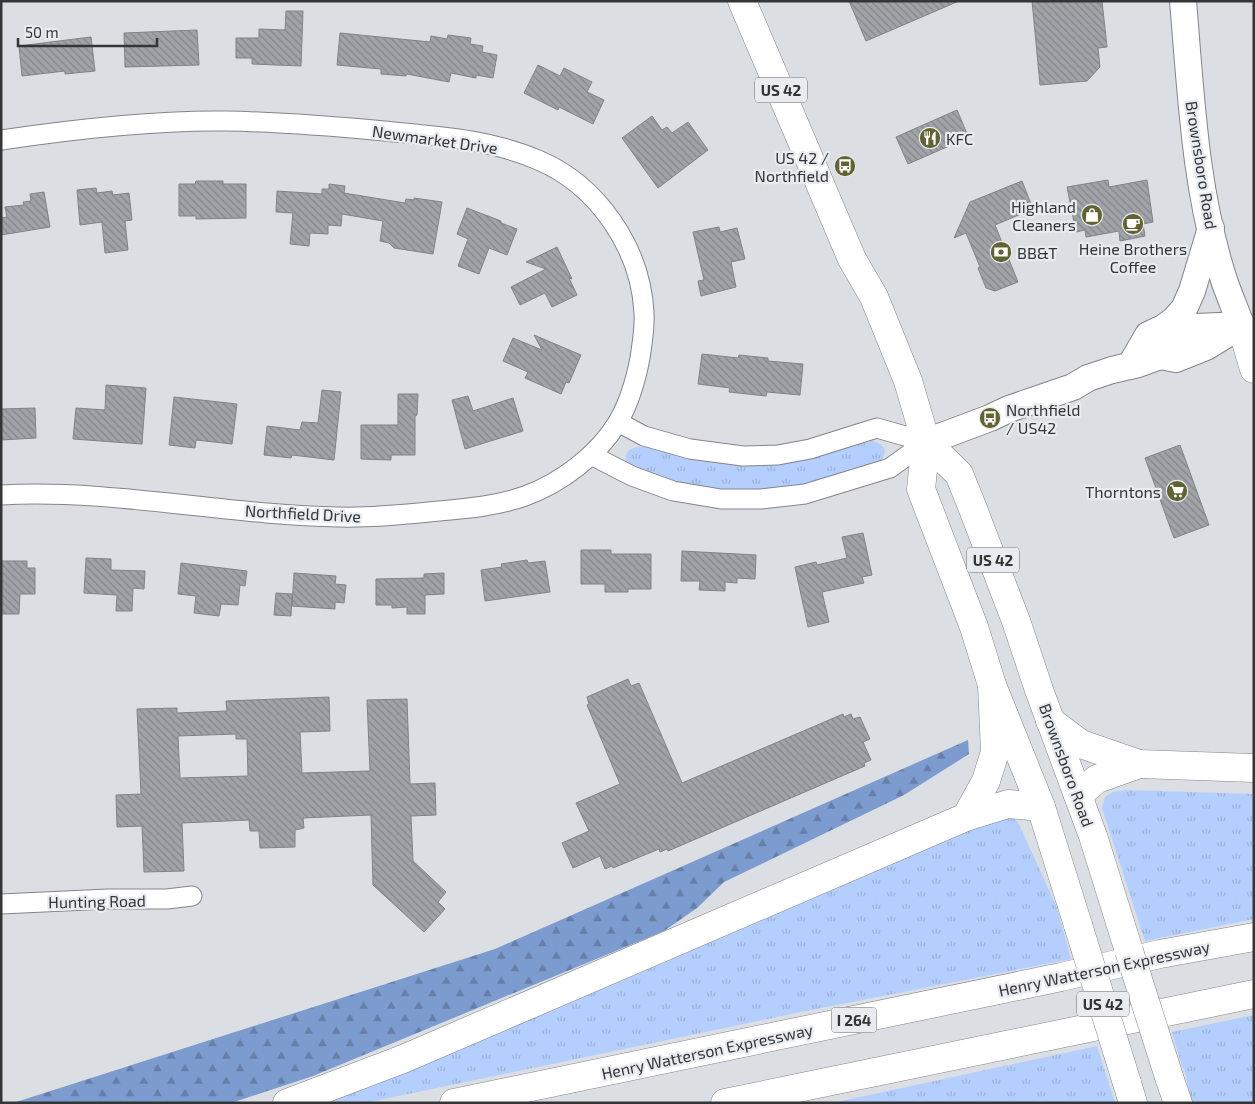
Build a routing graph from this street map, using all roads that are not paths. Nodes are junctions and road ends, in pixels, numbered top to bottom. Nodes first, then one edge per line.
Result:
1 (742, 1) edge
2 (1183, 1) edge
3 (1, 140) edge
4 (1211, 227) junction
5 (1241, 325) junction
6 (1130, 366) junction
7 (1254, 369) edge
8 (618, 422) junction
9 (604, 440) joint
10 (926, 442) junction
11 (590, 455) junction
12 (1, 495) edge
13 (992, 686) junction
14 (1050, 721) junction
15 (1139, 764) junction
16 (1254, 768) edge
17 (1078, 795) junction
18 (1040, 807) junction
19 (966, 817) junction
20 (192, 896) dead end
21 (1, 904) edge
22 (1254, 937) edge
23 (1254, 994) edge
24 (1130, 1093) edge
25 (287, 1103) edge
26 (454, 1103) edge
27 (725, 1103) edge
28 (1178, 1103) edge

1 - 10 main road, US 42
2 - 4 street, Brownsboro Road
3 - 8 street, Newmarket Drive
4 - 5 street, Brownsboro Road
4 - 6 street
5 - 6 street
5 - 7 main road
6 - 10 street
8 - 9 street, Newmarket Drive
8 - 10 street
9 - 11 street, Northfield Drive
10 - 11 street
10 - 13 main road, US 42
10 - 14 main road, Brownsboro Road / US 42
11 - 12 street, Northfield Drive
13 - 18 main road, US 42
13 - 19 main road
14 - 15 main road
14 - 17 main road, Brownsboro Road / US 42
15 - 16 main road
15 - 17 main road
17 - 18 main road
17 - 28 main road, Brownsboro Road / US 42, bridge
18 - 19 main road
18 - 24 main road, US 42, bridge
19 - 25 main road
20 - 21 street, Hunting Road
22 - 26 main road, Henry Watterson Expressway / I 264
23 - 27 main road

